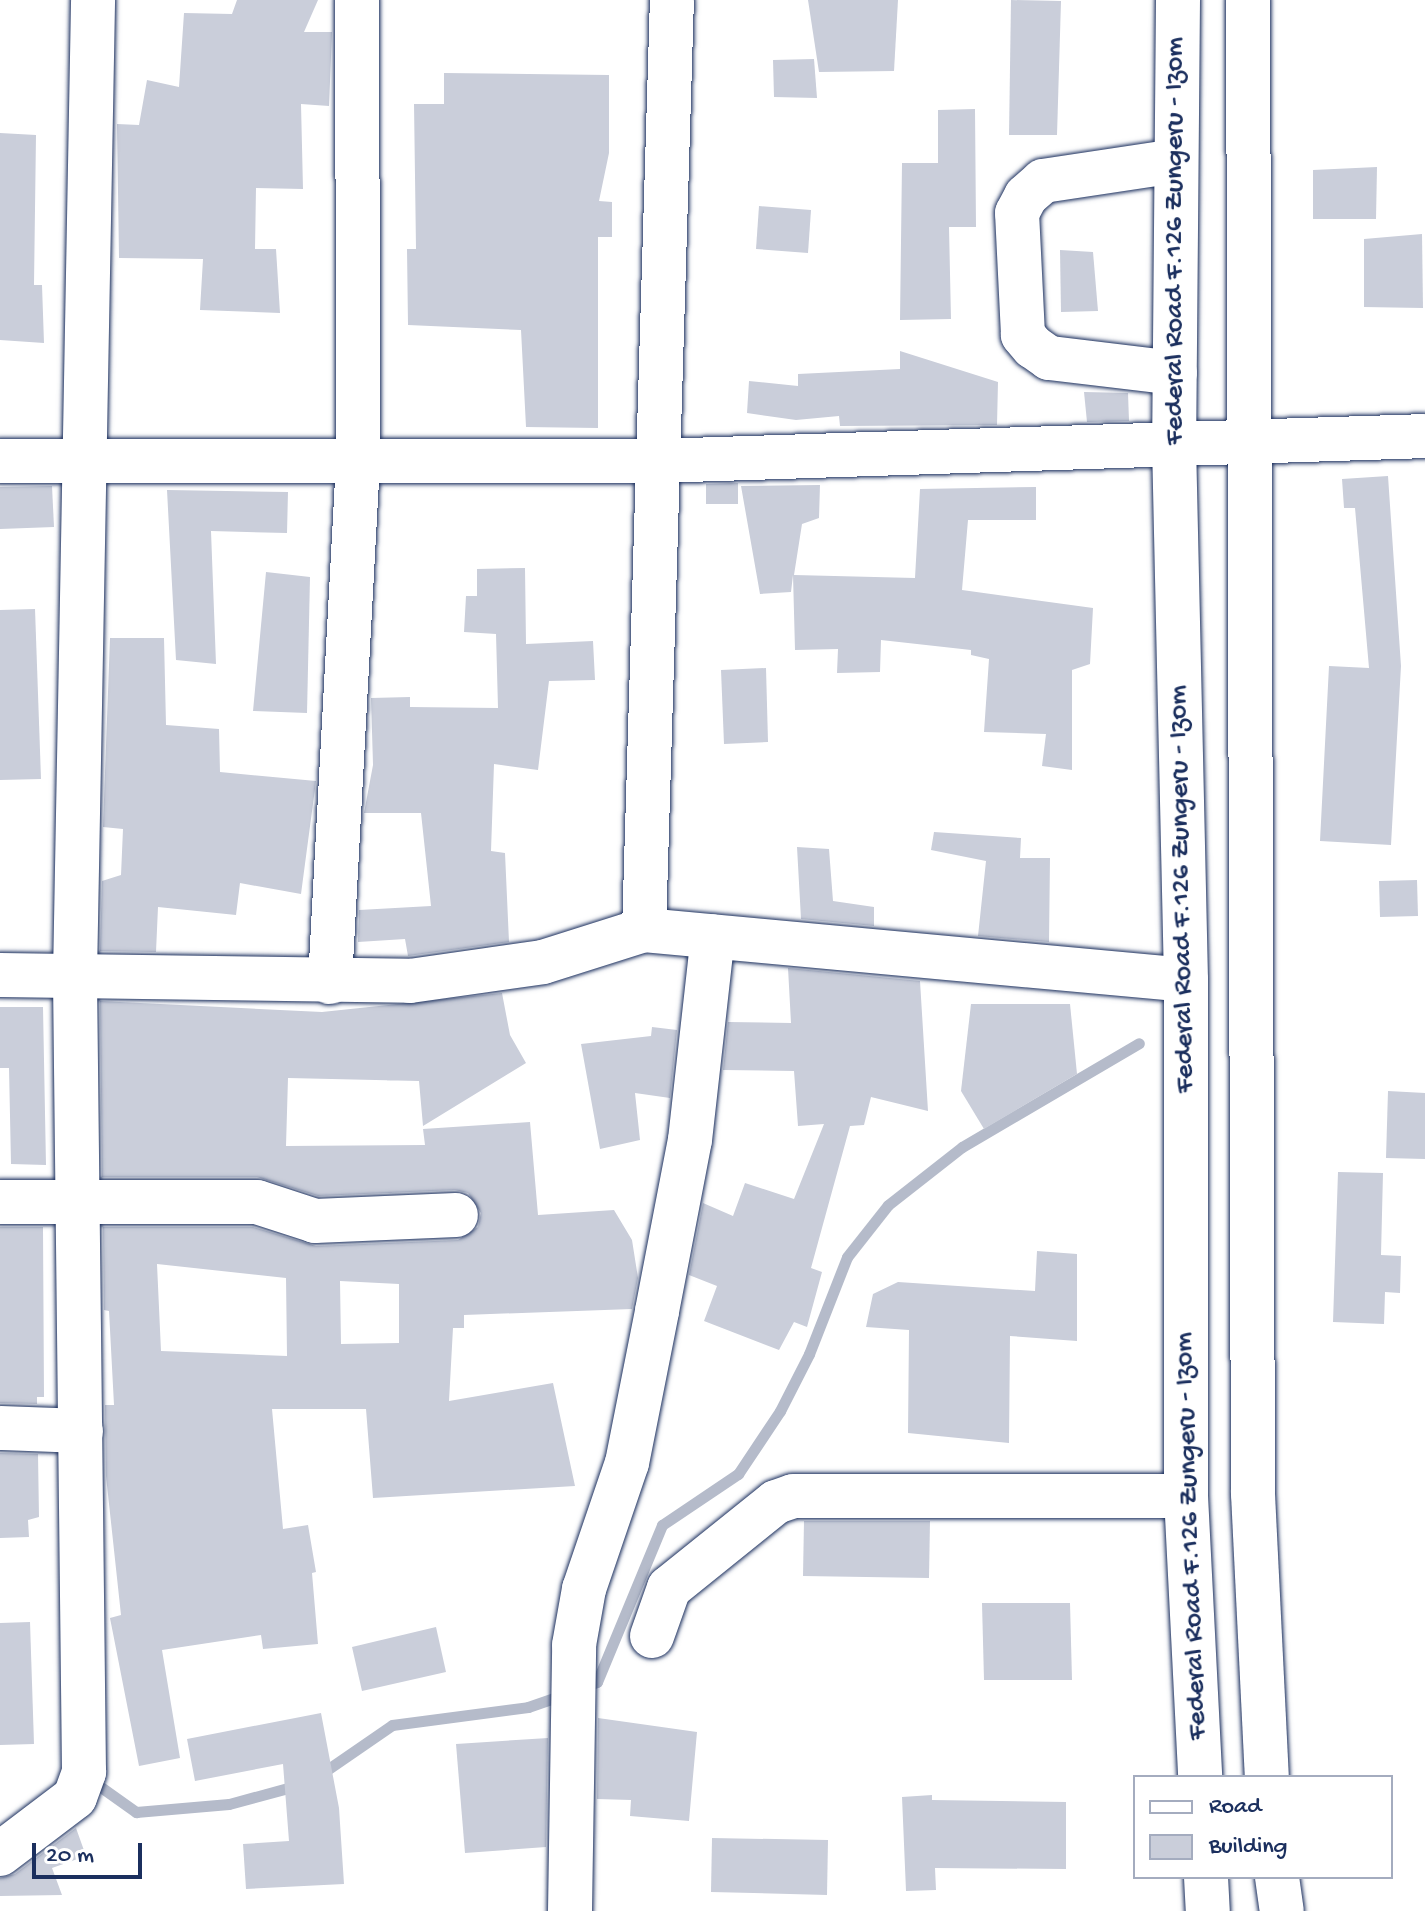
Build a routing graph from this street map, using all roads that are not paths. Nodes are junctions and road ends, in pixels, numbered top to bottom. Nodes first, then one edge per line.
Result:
1 (93, 0) edge
2 (357, 0) edge
3 (672, 0) edge
4 (1178, 0) edge
5 (1248, 0) edge
6 (1176, 161) junction
7 (1175, 373) junction
8 (1425, 436) edge
9 (1251, 438) junction
10 (1174, 443) junction
11 (0, 461) edge
12 (88, 461) junction
13 (358, 461) junction
14 (657, 461) junction
15 (644, 930) junction
16 (713, 936) junction
17 (0, 975) edge
18 (75, 976) junction
19 (1186, 980) junction
20 (330, 982) junction
21 (0, 1202) edge
22 (80, 1205) junction
23 (456, 1215) dead end
24 (0, 1428) edge
25 (81, 1431) junction
26 (1186, 1496) junction
27 (652, 1636) dead end
28 (1200, 1775) edge
29 (1267, 1775) edge
30 (0, 1854) edge
31 (1206, 1879) edge
32 (1277, 1879) edge
33 (570, 1911) edge
34 (1208, 1911) edge
35 (1282, 1911) edge

1 - 12 street
2 - 13 street
3 - 14 street
4 - 6 street, Federal Road F.126 Zungeru - Izom
5 - 9 street
6 - 7 street, Federal Road F.126 Zungeru - Izom
6 - 7 street
7 - 10 street, Federal Road F.126 Zungeru - Izom
8 - 9 street
9 - 10 street
9 - 29 street
10 - 14 street
10 - 19 street, Federal Road F.126 Zungeru - Izom
11 - 12 street
12 - 13 street
12 - 18 street
13 - 14 street
13 - 20 street
14 - 15 street
15 - 16 street
15 - 20 street
16 - 19 street
16 - 33 street
17 - 18 street
18 - 20 street
18 - 22 street
19 - 26 street, Federal Road F.126 Zungeru - Izom
21 - 22 street
22 - 23 street
22 - 25 street
24 - 25 street
25 - 30 street
26 - 27 street
26 - 28 street, Federal Road F.126 Zungeru - Izom
31 - 34 street
32 - 35 street

